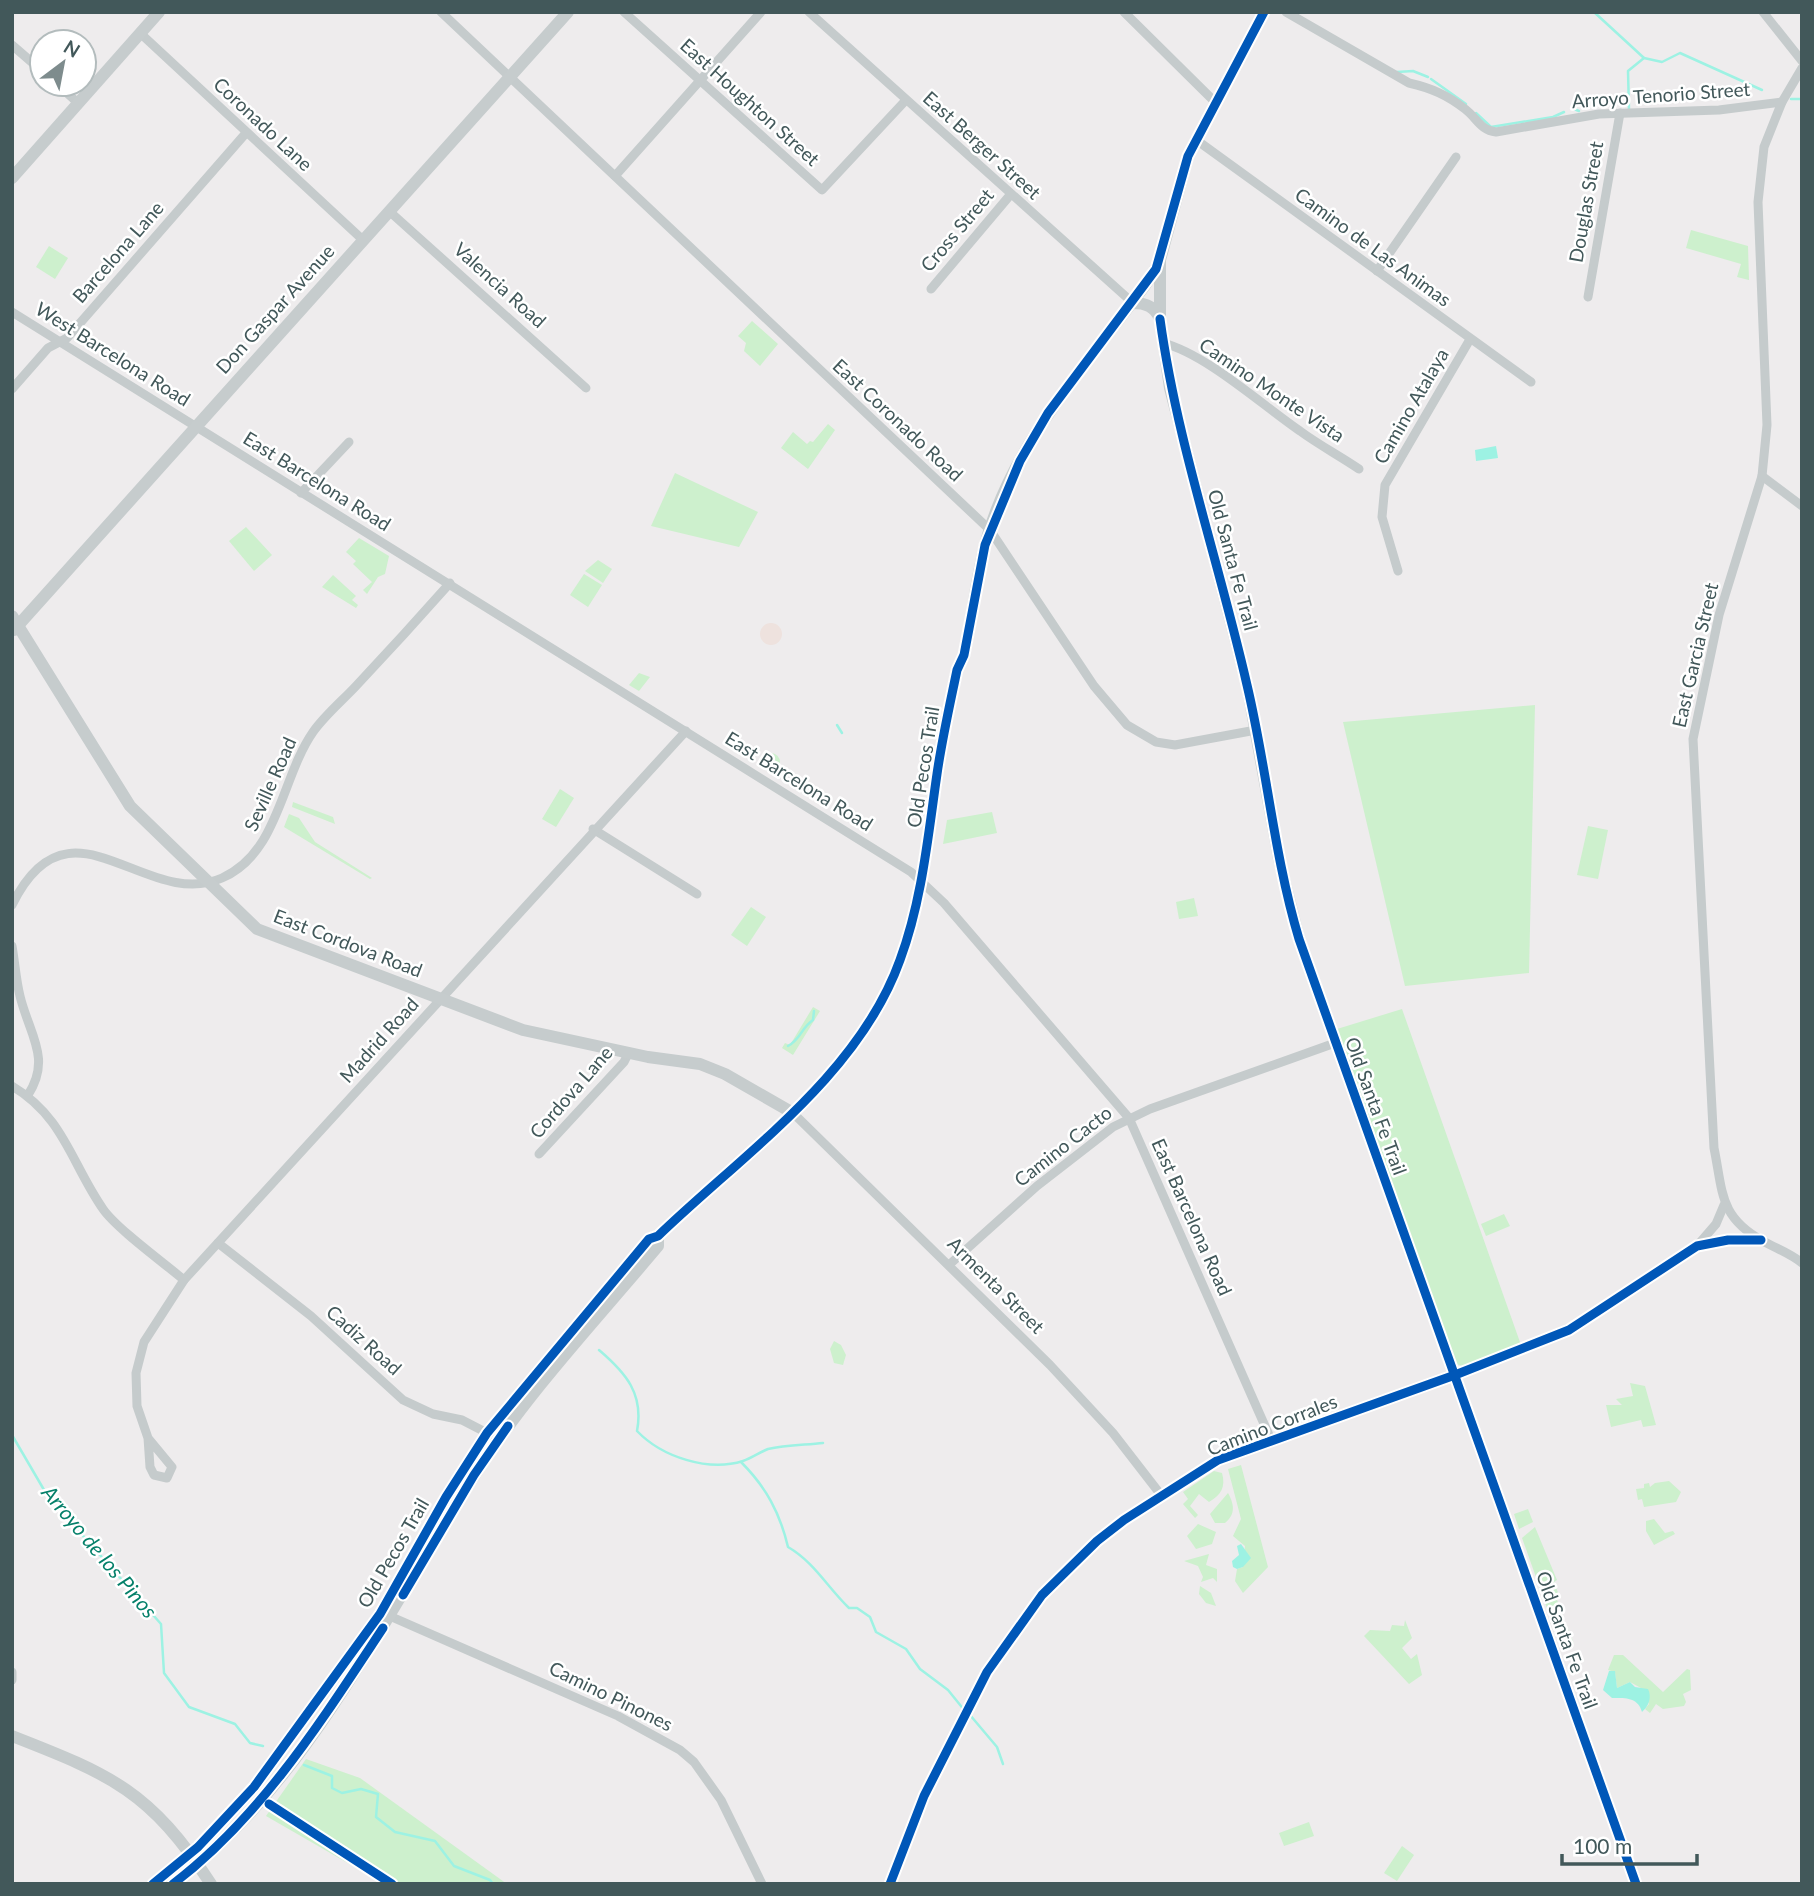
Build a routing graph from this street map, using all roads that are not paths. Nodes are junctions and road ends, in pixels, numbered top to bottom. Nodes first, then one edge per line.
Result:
1 (441, 12) edge
2 (568, 12) edge
3 (624, 12) edge
4 (761, 12) edge
5 (808, 12) edge
6 (1124, 12) edge
7 (1264, 12) edge
8 (1286, 12) edge
9 (1763, 12) edge
10 (155, 14) edge
11 (140, 33) junction
12 (12, 45) edge
13 (28, 59) edge
14 (1802, 61) edge
15 (1802, 68) edge
16 (510, 77) junction
17 (700, 80) junction
18 (72, 98) edge
19 (906, 100) junction
20 (1215, 102) junction
21 (1782, 102) junction
22 (78, 103) junction
23 (1620, 113) junction
24 (246, 133) junction
25 (1195, 139) junction
26 (1456, 157) dead end
27 (615, 176) junction
28 (12, 178) edge
29 (1011, 194) junction
30 (389, 211) junction
31 (363, 240) junction
32 (1160, 260) junction
33 (1377, 271) junction
34 (931, 289) dead end
35 (1588, 297) dead end
36 (1133, 303) junction
37 (12, 312) edge
38 (1160, 319) junction
39 (1469, 341) junction
40 (59, 342) junction
41 (1163, 343) junction
42 (1531, 382) dead end
43 (586, 388) dead end
44 (12, 389) edge
45 (194, 426) junction
46 (349, 442) dead end
47 (1360, 469) dead end
48 (1762, 476) junction
49 (301, 493) junction
50 (1802, 506) edge
51 (990, 530) junction
52 (1398, 572) dead end
53 (450, 583) junction
54 (14, 624) edge
55 (1256, 730) junction
56 (685, 731) junction
57 (593, 829) junction
58 (920, 881) junction
59 (206, 882) junction
60 (698, 894) dead end
61 (12, 905) edge
62 (12, 946) edge
63 (440, 999) junction
64 (1335, 1043) junction
65 (629, 1052) junction
66 (12, 1086) edge
67 (28, 1095) junction
68 (793, 1112) junction
69 (1129, 1118) junction
70 (539, 1154) dead end
71 (1724, 1205) junction
72 (1761, 1240) junction
73 (218, 1243) junction
74 (1697, 1246) junction
75 (1802, 1263) edge
76 (950, 1264) junction
77 (184, 1280) junction
78 (1455, 1375) junction
79 (493, 1436) junction
80 (148, 1438) dead end
81 (1272, 1442) junction
82 (1161, 1495) junction
83 (386, 1614) junction
84 (12, 1672) edge
85 (12, 1680) edge
86 (12, 1736) edge
87 (194, 1860) junction
88 (153, 1884) edge
89 (173, 1884) edge
90 (211, 1884) edge
91 (762, 1884) edge
92 (890, 1884) edge
93 (1636, 1884) edge

1 - 16 street, East Coronado Road
2 - 16 street, Don Gaspar Avenue
3 - 17 street, East Houghton Street
4 - 17 street
5 - 19 street, East Berger Street
6 - 20 street
7 - 20 street, Old Santa Fe Trail
8 - 23 street, Arroyo Tenorio Street
9 - 14 street
10 - 11 street
11 - 22 street
11 - 24 street, Coronado Lane
12 - 13 street
15 - 21 street, East Garcia Street
16 - 27 street, East Coronado Road
16 - 30 street, Don Gaspar Avenue
17 - 19 street, East Houghton Street
17 - 27 street
18 - 22 street
19 - 29 street, East Berger Street
20 - 25 street, Old Santa Fe Trail
21 - 23 street, Arroyo Tenorio Street
21 - 48 street, East Garcia Street
22 - 28 street
23 - 35 street, Douglas Street
24 - 31 street, Coronado Lane
24 - 40 street, Barcelona Lane
25 - 32 street, Old Santa Fe Trail
25 - 33 street, Camino de Las Animas
26 - 33 street
27 - 51 street, East Coronado Road
29 - 34 street, Cross Street
29 - 36 street, East Berger Street
30 - 31 street, Don Gaspar Avenue
30 - 43 street, Valencia Road
31 - 45 street, Don Gaspar Avenue
32 - 36 street, Old Pecos Trail
32 - 38 street, Old Santa Fe Trail
33 - 39 street, Camino de Las Animas
36 - 38 street
36 - 51 street, Old Pecos Trail
37 - 40 street, West Barcelona Road
38 - 41 street, Old Santa Fe Trail
39 - 42 street, Camino de Las Animas
39 - 52 street, Camino Atalaya
40 - 44 street, Barcelona Lane
40 - 45 street, West Barcelona Road
41 - 47 street, Camino Monte Vista
41 - 55 street, Old Santa Fe Trail
45 - 49 street, East Barcelona Road
45 - 54 street, Don Gaspar Avenue
46 - 49 street
48 - 50 street
48 - 71 street, East Garcia Street
49 - 53 street, East Barcelona Road
51 - 55 street, East Coronado Road
51 - 58 street, Old Pecos Trail
53 - 56 street, East Barcelona Road
53 - 59 street, Seville Road
54 - 59 street, East Cordova Road
55 - 64 street, Old Santa Fe Trail
56 - 57 street, Madrid Road
56 - 58 street, East Barcelona Road
57 - 60 street
57 - 63 street, Madrid Road
58 - 68 street, Old Pecos Trail
58 - 69 street, East Barcelona Road
59 - 61 street, Seville Road
59 - 63 street, East Cordova Road
62 - 67 street
63 - 65 street, East Cordova Road
63 - 73 street, Madrid Road
64 - 69 street, Camino Cacto
64 - 78 street, Old Santa Fe Trail
65 - 68 street, East Cordova Road
65 - 70 street, Cordova Lane
66 - 67 street
67 - 77 street
68 - 76 street, Armenta Street
68 - 79 street, Old Pecos Trail
69 - 76 street, Camino Cacto
69 - 81 street, East Barcelona Road
71 - 72 street
71 - 74 street, Camino Corrales
72 - 74 street, Camino Corrales
72 - 75 street
73 - 77 street, Madrid Road
73 - 79 street, Cadiz Road
74 - 78 street, Camino Corrales
76 - 82 street, Armenta Street
77 - 80 street, Madrid Road
78 - 81 street, Camino Corrales
78 - 93 street, Old Santa Fe Trail
79 - 83 street, Old Pecos Trail
81 - 82 street, Camino Corrales
82 - 92 street, Camino Corrales
83 - 87 street, Old Pecos Trail
83 - 91 street, Camino Pinones
84 - 85 street
86 - 87 street
87 - 88 street, Old Pecos Trail
87 - 89 street, Old Pecos Trail
87 - 90 street

